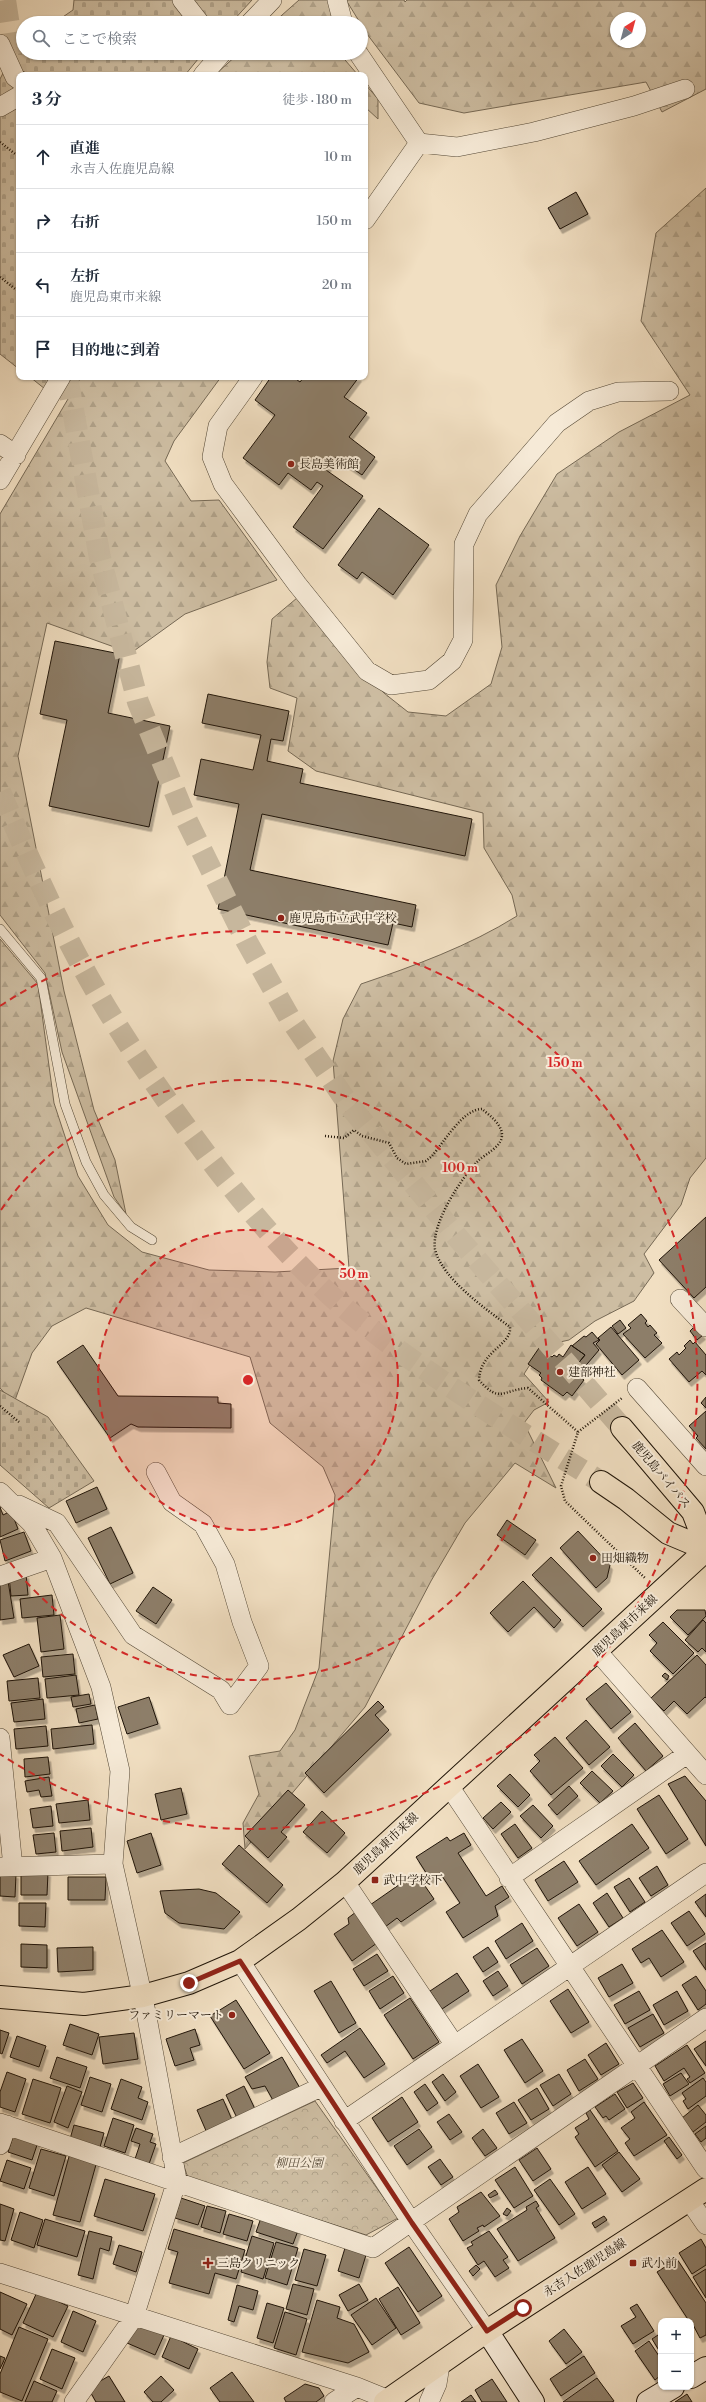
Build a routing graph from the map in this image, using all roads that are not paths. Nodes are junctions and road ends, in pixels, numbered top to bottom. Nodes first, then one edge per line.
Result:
1 (182, 0) edge
2 (272, 0) edge
3 (337, 0) edge
4 (195, 16) edge
5 (257, 16) edge
6 (341, 16) edge
7 (0, 44) edge
8 (216, 60) edge
9 (363, 60) edge
10 (206, 72) edge
11 (16, 78) edge
12 (685, 89) dead end
13 (16, 98) edge
14 (0, 107) edge
15 (419, 143) junction
16 (368, 216) edge
17 (58, 380) edge
18 (251, 380) edge
19 (669, 392) dead end
20 (0, 444) edge
21 (16, 455) junction
22 (0, 480) edge
23 (0, 929) edge
24 (152, 1240) dead end
25 (680, 1299) dead end
26 (706, 1327) edge
27 (637, 1388) road end
28 (622, 1428) tunnel mouth
29 (706, 1466) edge
30 (156, 1472) dead end
31 (601, 1482) tunnel mouth
32 (2, 1497) edge
33 (706, 1548) edge
34 (52, 1558) junction
35 (0, 1576) edge
36 (597, 1651) junction
37 (0, 1738) edge
38 (687, 1754) junction
39 (706, 1775) edge
40 (449, 1786) junction
41 (112, 1864) junction
42 (7, 1867) edge
43 (706, 1873) edge
44 (509, 1878) junction
45 (344, 1882) junction
46 (240, 1961) junction
47 (571, 1966) junction
48 (143, 1996) junction
49 (0, 1998) edge
50 (706, 2018) edge
51 (454, 2044) junction
52 (635, 2065) junction
53 (321, 2087) junction
54 (344, 2121) junction
55 (3, 2124) edge
56 (0, 2145) edge
57 (172, 2157) junction
58 (706, 2169) edge
59 (177, 2180) junction
60 (698, 2195) edge
61 (412, 2223) junction
62 (706, 2225) edge
63 (0, 2273) edge
64 (134, 2317) junction
65 (487, 2331) junction
66 (440, 2365) junction
67 (706, 2368) edge
68 (694, 2374) edge
69 (357, 2387) junction
70 (668, 2390) edge
71 (387, 2401) edge
72 (74, 2402) edge
73 (334, 2402) edge
74 (430, 2402) edge
75 (533, 2402) edge
76 (648, 2402) edge

1 - 4 street
2 - 5 street
3 - 6 street
7 - 11 street
8 - 10 street
9 - 15 street
12 - 15 street
13 - 14 street
15 - 16 street
17 - 21 street
18 - 19 street
20 - 21 street
21 - 22 street
23 - 24 lane
25 - 26 street
27 - 29 street
28 - 33 main road, 鹿児島バイパス
30 - 32 street
31 - 33 main road
32 - 34 street
33 - 36 main road, 鹿児島東市来線
34 - 35 street
34 - 41 street
36 - 38 street
36 - 40 main road, 鹿児島東市来線
37 - 42 street
38 - 39 street
38 - 44 street
40 - 44 street
40 - 45 main road, 鹿児島東市来線
41 - 42 street
41 - 48 street
43 - 47 street
44 - 47 street
45 - 46 main road, 鹿児島東市来線
45 - 51 street
46 - 48 main road, 鹿児島東市来線
46 - 53 street
47 - 51 street
47 - 52 street
48 - 49 main road, 鹿児島東市来線
48 - 57 street
50 - 52 street
51 - 54 street
52 - 58 street
52 - 61 street
53 - 54 street
53 - 57 street
54 - 61 street
55 - 56 street
55 - 59 street
57 - 59 street
59 - 61 street
59 - 64 street
60 - 62 street
60 - 65 main road, 永吉入佐鹿児島線
61 - 65 street
63 - 64 street
64 - 69 street
64 - 72 street
65 - 66 main road, 永吉入佐鹿児島線
65 - 75 street
66 - 71 main road, 永吉入佐鹿児島線
66 - 74 street
67 - 68 street
69 - 71 street
69 - 73 street
70 - 76 street

